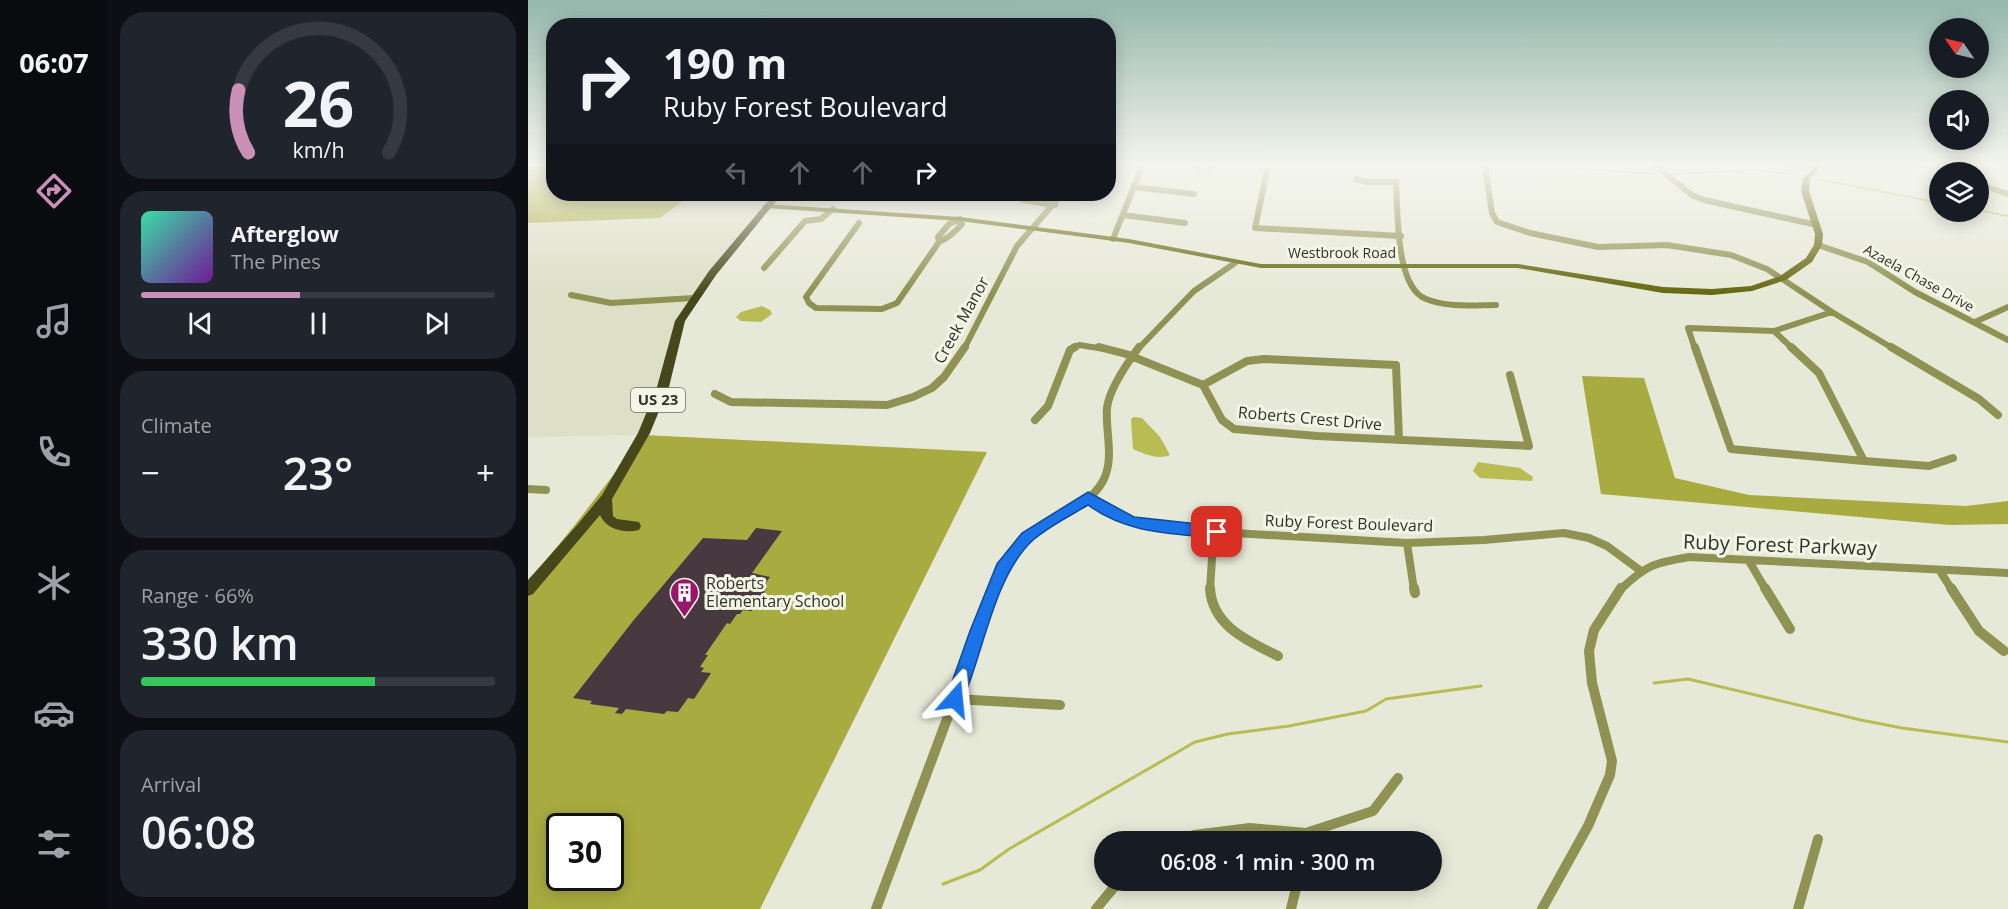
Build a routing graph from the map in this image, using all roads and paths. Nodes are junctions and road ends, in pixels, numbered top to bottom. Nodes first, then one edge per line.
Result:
1 (764, 208) edge
2 (821, 208) edge
3 (1052, 208) edge
4 (1126, 208) edge
5 (1260, 208) edge
6 (1398, 208) edge
7 (1491, 208) edge
8 (1745, 208) edge
9 (1811, 208) edge
10 (834, 209) junction
11 (1123, 215) junction
12 (958, 220) junction
13 (859, 223) dead end
14 (1185, 224) dead end
15 (1817, 225) junction
16 (1034, 228) junction
17 (1401, 236) junction
18 (1113, 239) junction
19 (1818, 245) junction
20 (1235, 263) junction
21 (1405, 267) junction
22 (764, 268) dead end
23 (1783, 278) junction
24 (571, 295) dead end
25 (694, 298) junction
26 (1496, 305) dead end
27 (2008, 307) edge
28 (1832, 312) junction
29 (1975, 322) junction
30 (1774, 331) junction
31 (2008, 340) edge
32 (1131, 356) junction
33 (1510, 375) dead end
34 (1203, 386) junction
35 (715, 394) dead end
36 (1998, 415) dead end
37 (1035, 420) dead end
38 (1400, 440) junction
39 (1953, 458) dead end
40 (1864, 461) junction
41 (528, 489) edge
42 (546, 490) dead end
43 (606, 498) junction
44 (1088, 498) junction
45 (634, 526) dead end
46 (1217, 532) junction
47 (1407, 543) junction
48 (1749, 561) junction
49 (1641, 571) junction
50 (1940, 571) junction
51 (2008, 573) edge
52 (528, 590) edge
53 (1415, 593) dead end
54 (1790, 628) dead end
55 (2004, 651) dead end
56 (1278, 656) dead end
57 (955, 699) junction
58 (1060, 705) dead end
59 (1398, 778) dead end
60 (1226, 831) edge
61 (1268, 831) edge
62 (1321, 831) edge
63 (1818, 839) dead end
64 (1111, 891) edge
65 (1295, 891) edge
66 (876, 909) edge
67 (1096, 909) edge
68 (1291, 909) edge
69 (1542, 909) edge
70 (1798, 909) edge

1 - 25 main road, US 23
2 - 10 street, Westbrook Road
3 - 16 street, Creek Manor
4 - 11 street
5 - 17 street
6 - 17 street
7 - 23 street
8 - 15 street
9 - 15 street
10 - 12 street, Westbrook Road
10 - 22 street
11 - 14 street
11 - 18 street
12 - 13 street
12 - 16 street, Westbrook Road
15 - 19 street
16 - 18 street, Westbrook Road
16 - 35 street, Creek Manor
17 - 21 street
18 - 20 street, Westbrook Road
19 - 23 street, Westbrook Road
19 - 29 street, Azaela Chase Drive
20 - 21 street, Westbrook Road
20 - 32 street
21 - 23 street, Westbrook Road
21 - 26 street
23 - 28 street
24 - 25 street
25 - 43 main road, US 23
27 - 29 street
28 - 30 street
28 - 36 street
29 - 31 street, Azaela Chase Drive
30 - 40 street
30 - 40 street
32 - 34 street
32 - 37 street
32 - 44 street
33 - 38 street, Roberts Crest Drive
34 - 38 street, Roberts Crest Drive
34 - 38 street, Roberts Crest Drive
39 - 40 street
41 - 42 street
43 - 45 main road
43 - 52 main road, US 23
44 - 46 street, Ruby Forest Boulevard
44 - 57 street
46 - 47 street, Ruby Forest Boulevard
46 - 56 street
47 - 49 street, Ruby Forest Boulevard
47 - 53 street
48 - 49 street, Ruby Forest Parkway
48 - 50 street, Ruby Forest Parkway
48 - 54 street
49 - 69 street, Ruby Forest Parkway
50 - 51 street, Ruby Forest Parkway
50 - 55 street
57 - 58 street
57 - 66 street
59 - 62 street
60 - 61 street
63 - 70 street
64 - 67 street
65 - 68 street

